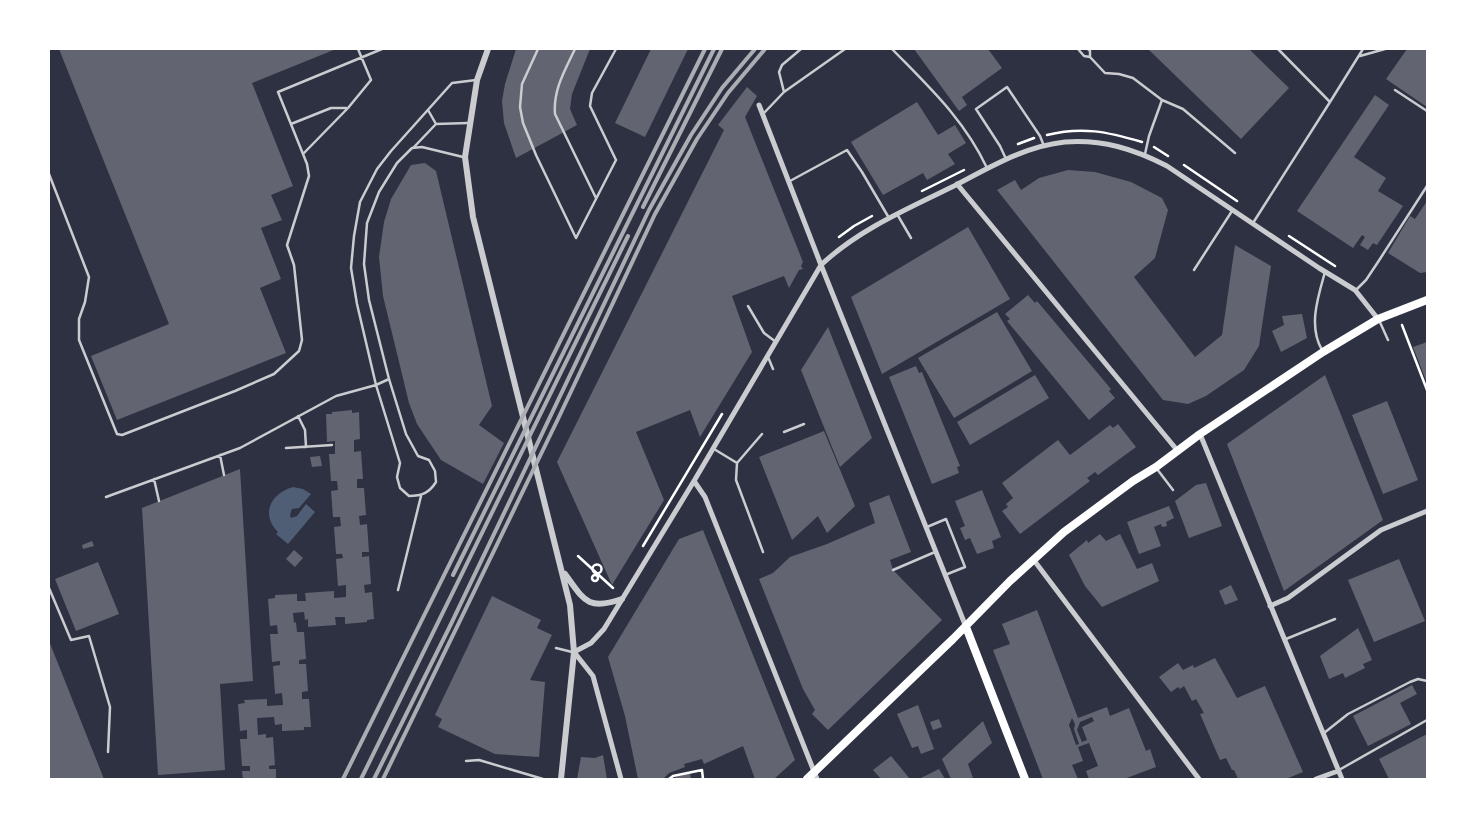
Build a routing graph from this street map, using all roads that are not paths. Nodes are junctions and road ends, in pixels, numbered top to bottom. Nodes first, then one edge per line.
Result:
1 (358, 49) edge
2 (382, 49) edge
3 (488, 49) edge
4 (538, 49) edge
5 (575, 49) edge
6 (616, 49) edge
7 (801, 49) edge
8 (845, 49) edge
9 (892, 49) edge
10 (1078, 49) edge
11 (1088, 49) edge
12 (1279, 49) edge
13 (1363, 49) edge
14 (1385, 49) edge
15 (1359, 56) junction
16 (361, 57) junction
17 (1090, 57) junction
18 (477, 80) junction
19 (1395, 90) dead end
20 (784, 92) junction
21 (1162, 100) junction
22 (1330, 102) junction
23 (759, 105) dead end
24 (348, 108) junction
25 (428, 110) junction
26 (1427, 112) edge
27 (763, 114) junction
28 (471, 123) junction
29 (291, 124) junction
30 (436, 124) junction
31 (1044, 146) junction
32 (412, 148) junction
33 (1235, 153) dead end
34 (303, 154) junction
35 (1145, 154) junction
36 (465, 157) junction
37 (1006, 160) junction
38 (988, 169) junction
39 (49, 174) edge
40 (789, 181) junction
41 (957, 184) junction
42 (1427, 186) edge
43 (596, 198) junction
44 (1233, 210) junction
45 (897, 214) junction
46 (889, 219) junction
47 (1253, 223) junction
48 (911, 238) dead end
49 (821, 265) junction
50 (1194, 270) dead end
51 (1325, 272) junction
52 (1355, 290) junction
53 (1427, 300) edge
54 (748, 306) dead end
55 (1378, 319) junction
56 (1388, 340) dead end
57 (776, 342) junction
58 (1323, 352) junction
59 (767, 356) junction
60 (773, 369) dead end
61 (389, 379) junction
62 (376, 385) junction
63 (298, 416) junction
64 (804, 424) dead end
65 (784, 432) dead end
66 (762, 434) dead end
67 (1200, 434) junction
68 (332, 445) dead end
69 (306, 447) junction
70 (286, 448) dead end
71 (713, 448) junction
72 (1177, 450) junction
73 (220, 455) junction
74 (737, 463) junction
75 (1156, 467) junction
76 (224, 476) dead end
77 (154, 479) junction
78 (694, 481) junction
79 (1173, 490) dead end
80 (421, 496) junction
81 (106, 497) dead end
82 (159, 501) dead end
83 (1427, 511) edge
84 (926, 527) junction
85 (763, 552) dead end
86 (936, 552) junction
87 (1033, 559) junction
88 (562, 570) junction
89 (893, 570) dead end
90 (945, 575) junction
91 (49, 588) edge
92 (398, 590) dead end
93 (622, 599) junction
94 (1270, 606) junction
95 (1335, 619) dead end
96 (966, 627) junction
97 (1284, 640) junction
98 (556, 648) dead end
99 (574, 652) junction
100 (1427, 681) edge
101 (1427, 720) edge
102 (1323, 734) junction
103 (108, 752) dead end
104 (466, 761) dead end
105 (1338, 770) junction
106 (815, 776) edge
107 (1022, 778) edge
108 (543, 779) edge
109 (561, 779) edge
110 (621, 779) edge
111 (807, 779) edge
112 (1199, 779) edge
113 (1316, 779) edge
114 (1342, 779) edge

1 - 16 lane
2 - 16 lane
3 - 18 street
4 - 43 lane
5 - 43 lane
6 - 43 lane
7 - 20 lane
8 - 20 lane
9 - 38 lane
10 - 17 lane
11 - 17 lane
12 - 22 lane
13 - 15 lane
14 - 15 lane
15 - 22 lane
16 - 24 lane
16 - 29 lane
17 - 21 lane
18 - 25 lane
18 - 28 street
19 - 26 lane
20 - 27 lane
21 - 33 lane
21 - 35 lane
22 - 47 lane
23 - 27 street
24 - 29 lane
24 - 34 lane
25 - 30 lane
25 - 62 lane
27 - 40 street
28 - 30 lane
28 - 36 street
29 - 34 lane
30 - 32 lane
31 - 35 street
31 - 37 street
31 - 37 lane
32 - 36 lane
32 - 61 lane
34 - 39 lane
35 - 44 street
36 - 88 street
37 - 38 street
38 - 41 street
40 - 46 lane
40 - 49 street
41 - 45 street
41 - 72 street
42 - 52 lane
44 - 47 street
44 - 50 lane
45 - 46 street
45 - 48 lane
46 - 49 street
47 - 51 street
49 - 57 street
49 - 84 street
51 - 52 street
51 - 58 lane
52 - 55 street
53 - 55 main road
54 - 57 lane
55 - 56 lane
55 - 58 main road
57 - 59 street
58 - 67 main road
59 - 60 lane
59 - 71 street
61 - 62 lane
61 - 80 lane
62 - 63 lane
62 - 80 lane
63 - 69 lane
63 - 73 lane
64 - 65 lane
66 - 74 lane
67 - 72 main road
67 - 94 street
68 - 69 lane
69 - 70 lane
71 - 74 lane
71 - 78 street
72 - 75 main road
73 - 76 lane
73 - 77 lane
74 - 85 lane
75 - 79 lane
75 - 87 main road
77 - 81 lane
77 - 82 lane
78 - 93 street
78 - 106 street
80 - 92 lane
83 - 94 street
84 - 86 street
84 - 90 lane
86 - 89 lane
86 - 90 street
87 - 96 main road
87 - 112 street
88 - 93 street
88 - 99 street
90 - 96 street
91 - 103 lane
93 - 99 street
94 - 97 street
95 - 97 lane
96 - 106 main road
96 - 107 main road
97 - 102 street
98 - 99 lane
99 - 109 street
99 - 110 street
100 - 102 lane
101 - 105 lane
102 - 105 street
104 - 108 lane
105 - 113 street
105 - 114 street
106 - 111 main road

